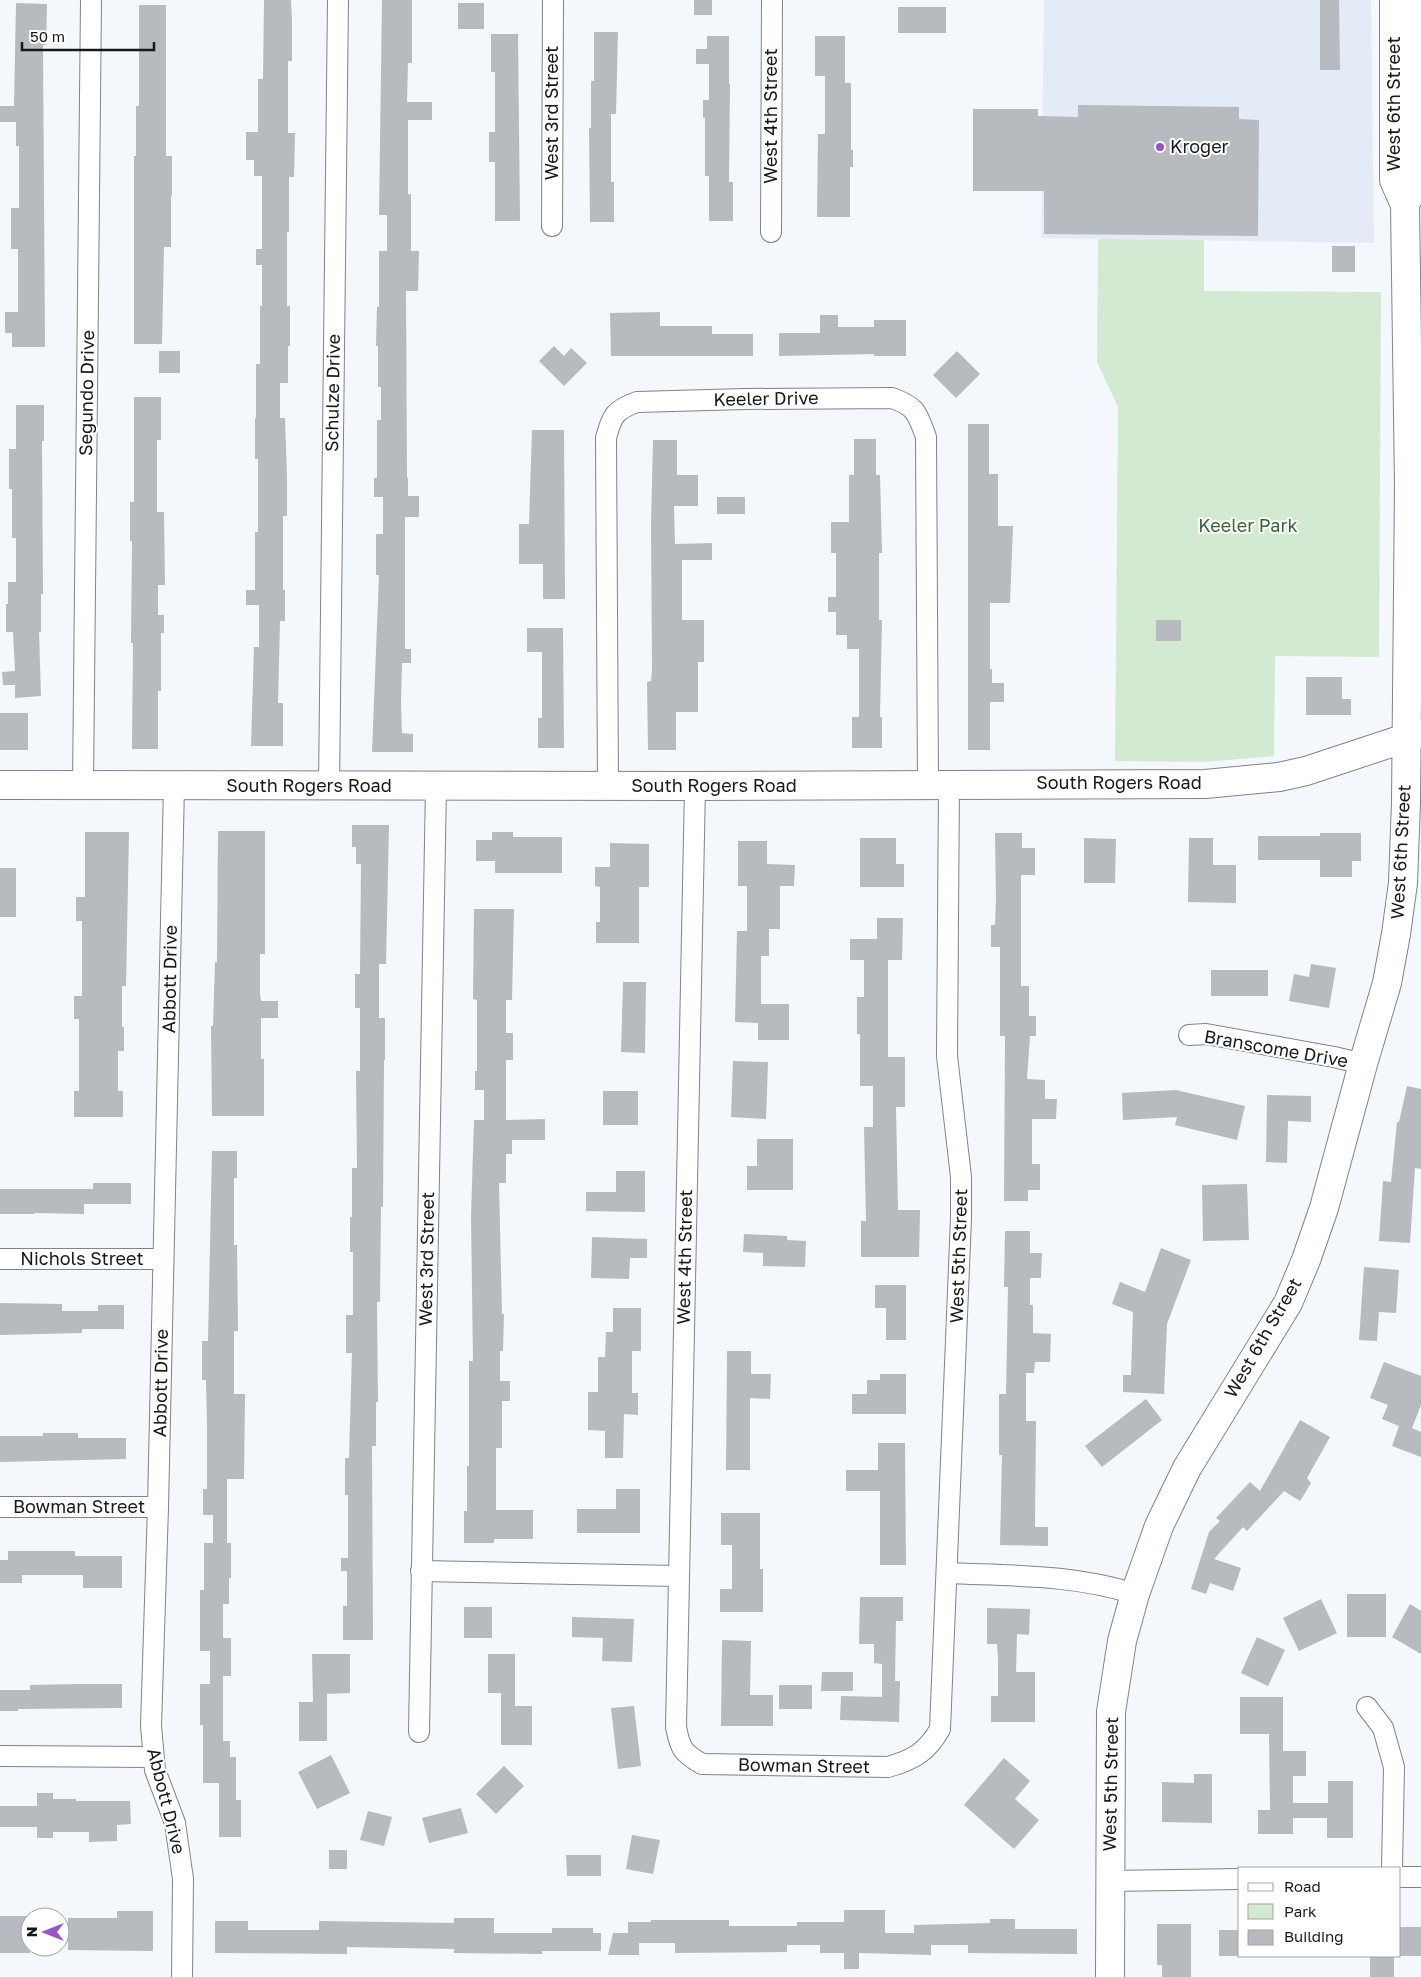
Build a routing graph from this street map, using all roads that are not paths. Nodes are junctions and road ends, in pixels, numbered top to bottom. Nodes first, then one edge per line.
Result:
1 (91, 0) edge
2 (338, 0) edge
3 (553, 0) edge
4 (772, 0) edge
5 (1407, 3) edge
6 (552, 226) dead end
7 (771, 232) dead end
8 (1413, 736) edge
9 (939, 784) junction
10 (0, 785) edge
11 (83, 786) junction
12 (174, 786) junction
13 (329, 786) junction
14 (436, 786) junction
15 (608, 786) junction
16 (695, 786) junction
17 (1189, 1035) dead end
18 (1363, 1064) junction
19 (0, 1259) edge
20 (163, 1259) junction
21 (0, 1507) edge
22 (158, 1507) junction
23 (421, 1571) junction
24 (946, 1573) junction
25 (678, 1576) junction
26 (1135, 1594) junction
27 (1367, 1707) dead end
28 (676, 1727) joint
29 (940, 1729) joint
30 (419, 1732) dead end
31 (0, 1756) edge
32 (153, 1757) junction
33 (1392, 1867) edge
34 (1401, 1877) edge
35 (1421, 1877) edge
36 (1238, 1879) edge
37 (1110, 1881) junction
38 (182, 1977) edge
39 (1110, 1977) edge

1 - 11 street, Segundo Drive
2 - 13 street, Schulze Drive
3 - 6 street, West 3rd Street
4 - 7 street, West 4th Street
5 - 8 street, West 6th Street
8 - 9 street, South Rogers Road
8 - 18 street, West 6th Street
9 - 15 street, Keeler Drive
9 - 16 street, South Rogers Road
9 - 24 street, West 5th Street
10 - 11 street, South Rogers Road
11 - 12 street, South Rogers Road
12 - 13 street, South Rogers Road
12 - 20 street, Abbott Drive
13 - 14 street, South Rogers Road
14 - 15 street, South Rogers Road
14 - 23 street, West 3rd Street
15 - 16 street, South Rogers Road
16 - 25 street, West 4th Street
17 - 18 street, Branscome Drive
18 - 26 street, West 6th Street
19 - 20 street, Nichols Street
20 - 22 street, Abbott Drive
21 - 22 street, Bowman Street
22 - 32 street, Abbott Drive
23 - 25 street
23 - 30 street, West 3rd Street
24 - 26 street
24 - 29 street, West 5th Street
25 - 28 street, West 4th Street
26 - 37 street, West 5th Street
27 - 33 street
28 - 29 street, Bowman Street
31 - 32 street
32 - 38 street, Abbott Drive
34 - 35 street
36 - 37 street
37 - 39 street, West 5th Street

